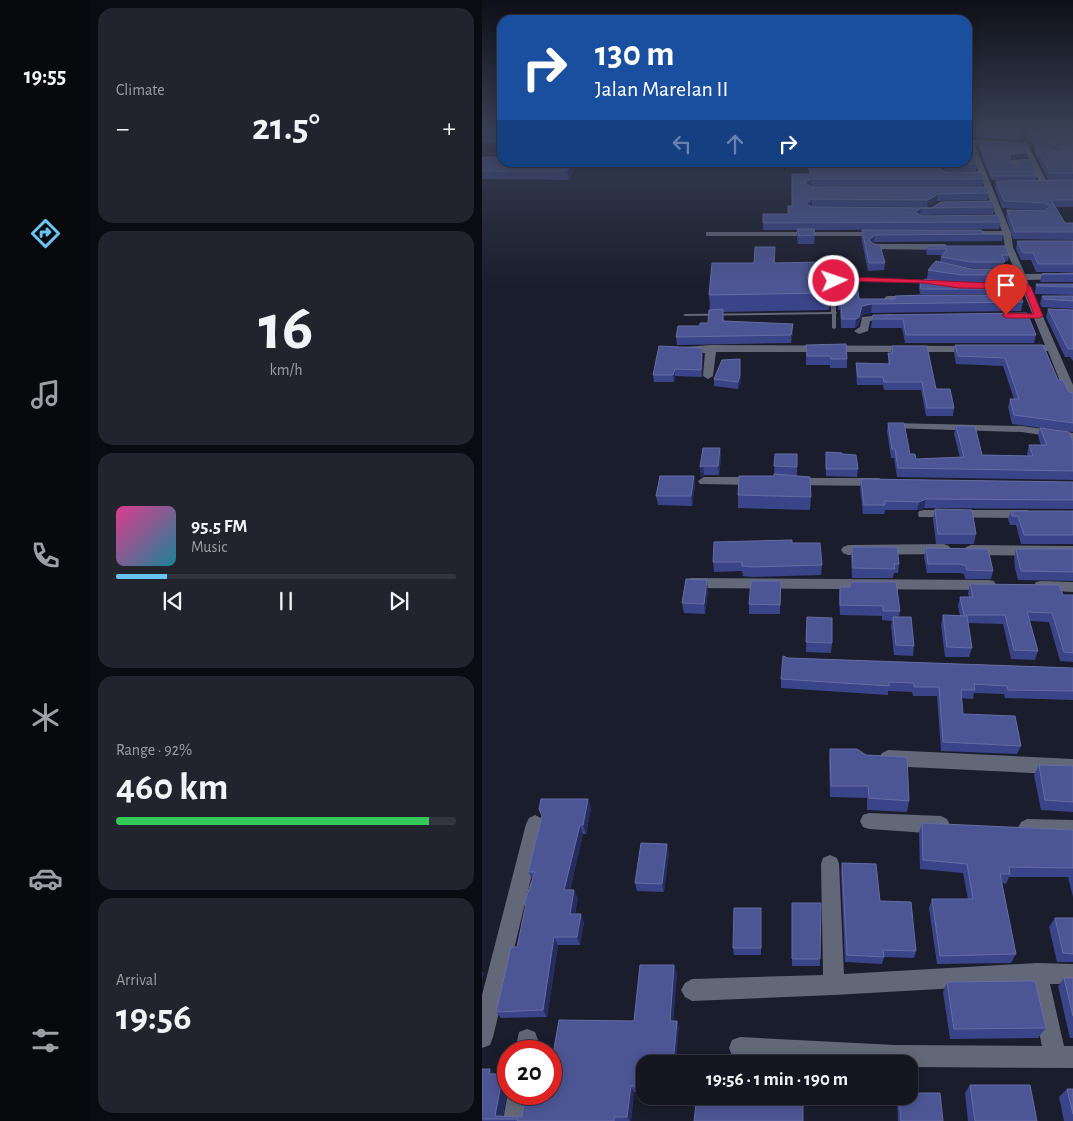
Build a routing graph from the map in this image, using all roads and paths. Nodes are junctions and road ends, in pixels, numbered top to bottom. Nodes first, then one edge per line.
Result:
1 (984, 182) edge
2 (1034, 184) edge
3 (1044, 184) joint
4 (1053, 184) edge
5 (957, 233) edge
6 (709, 234) dead end
7 (888, 234) edge
8 (983, 238) edge
9 (1008, 242) junction
10 (874, 247) edge
11 (951, 247) edge
12 (1007, 273) edge
13 (1022, 275) junction
14 (1072, 276) edge
15 (931, 282) edge
16 (997, 286) edge
17 (1031, 287) junction
18 (926, 298) edge
19 (888, 299) edge
20 (835, 313) junction
21 (685, 315) dead end
22 (897, 317) edge
23 (834, 328) dead end
24 (858, 330) dead end
25 (711, 348) junction
26 (985, 348) edge
27 (1014, 348) edge
28 (1052, 348) junction
29 (677, 350) edge
30 (1060, 368) junction
31 (1072, 368) edge
32 (708, 376) dead end
33 (1069, 386) edge
34 (1072, 399) edge
35 (894, 426) edge
36 (1072, 437) edge
37 (704, 481) dead end
38 (893, 483) edge
39 (924, 514) dead end
40 (1043, 514) edge
41 (848, 550) dead end
42 (1072, 551) edge
43 (692, 583) edge
44 (1000, 586) edge
45 (1030, 586) edge
46 (1072, 586) edge
47 (874, 757) edge
48 (1072, 767) edge
49 (869, 821) dead end
50 (534, 824) dead end
51 (955, 825) edge
52 (1012, 828) edge
53 (1072, 829) edge
54 (830, 864) dead end
55 (1038, 973) junction
56 (1072, 974) edge
57 (834, 984) junction
58 (692, 990) dead end
59 (482, 1037) edge
60 (740, 1048) dead end
61 (1064, 1057) edge
62 (517, 1105) edge
63 (515, 1121) edge

1 - 9 street
2 - 3 street
3 - 4 street
5 - 9 street
6 - 7 street
8 - 9 lane
9 - 13 street
10 - 11 street
12 - 13 street
13 - 14 street
13 - 17 street
15 - 20 lane
16 - 17 lane
17 - 28 street
18 - 19 street
20 - 21 lane
20 - 23 lane
22 - 24 street
25 - 26 street
25 - 29 street
25 - 32 street
27 - 28 street
28 - 30 street
30 - 31 street
30 - 33 street
33 - 34 street
35 - 36 street
37 - 38 street
39 - 40 street
41 - 42 street
43 - 44 street
45 - 46 street
47 - 48 street
49 - 51 street
50 - 59 street
52 - 53 street
54 - 57 street
55 - 56 street
55 - 57 street
55 - 61 street
57 - 58 street
60 - 61 street
62 - 63 street

